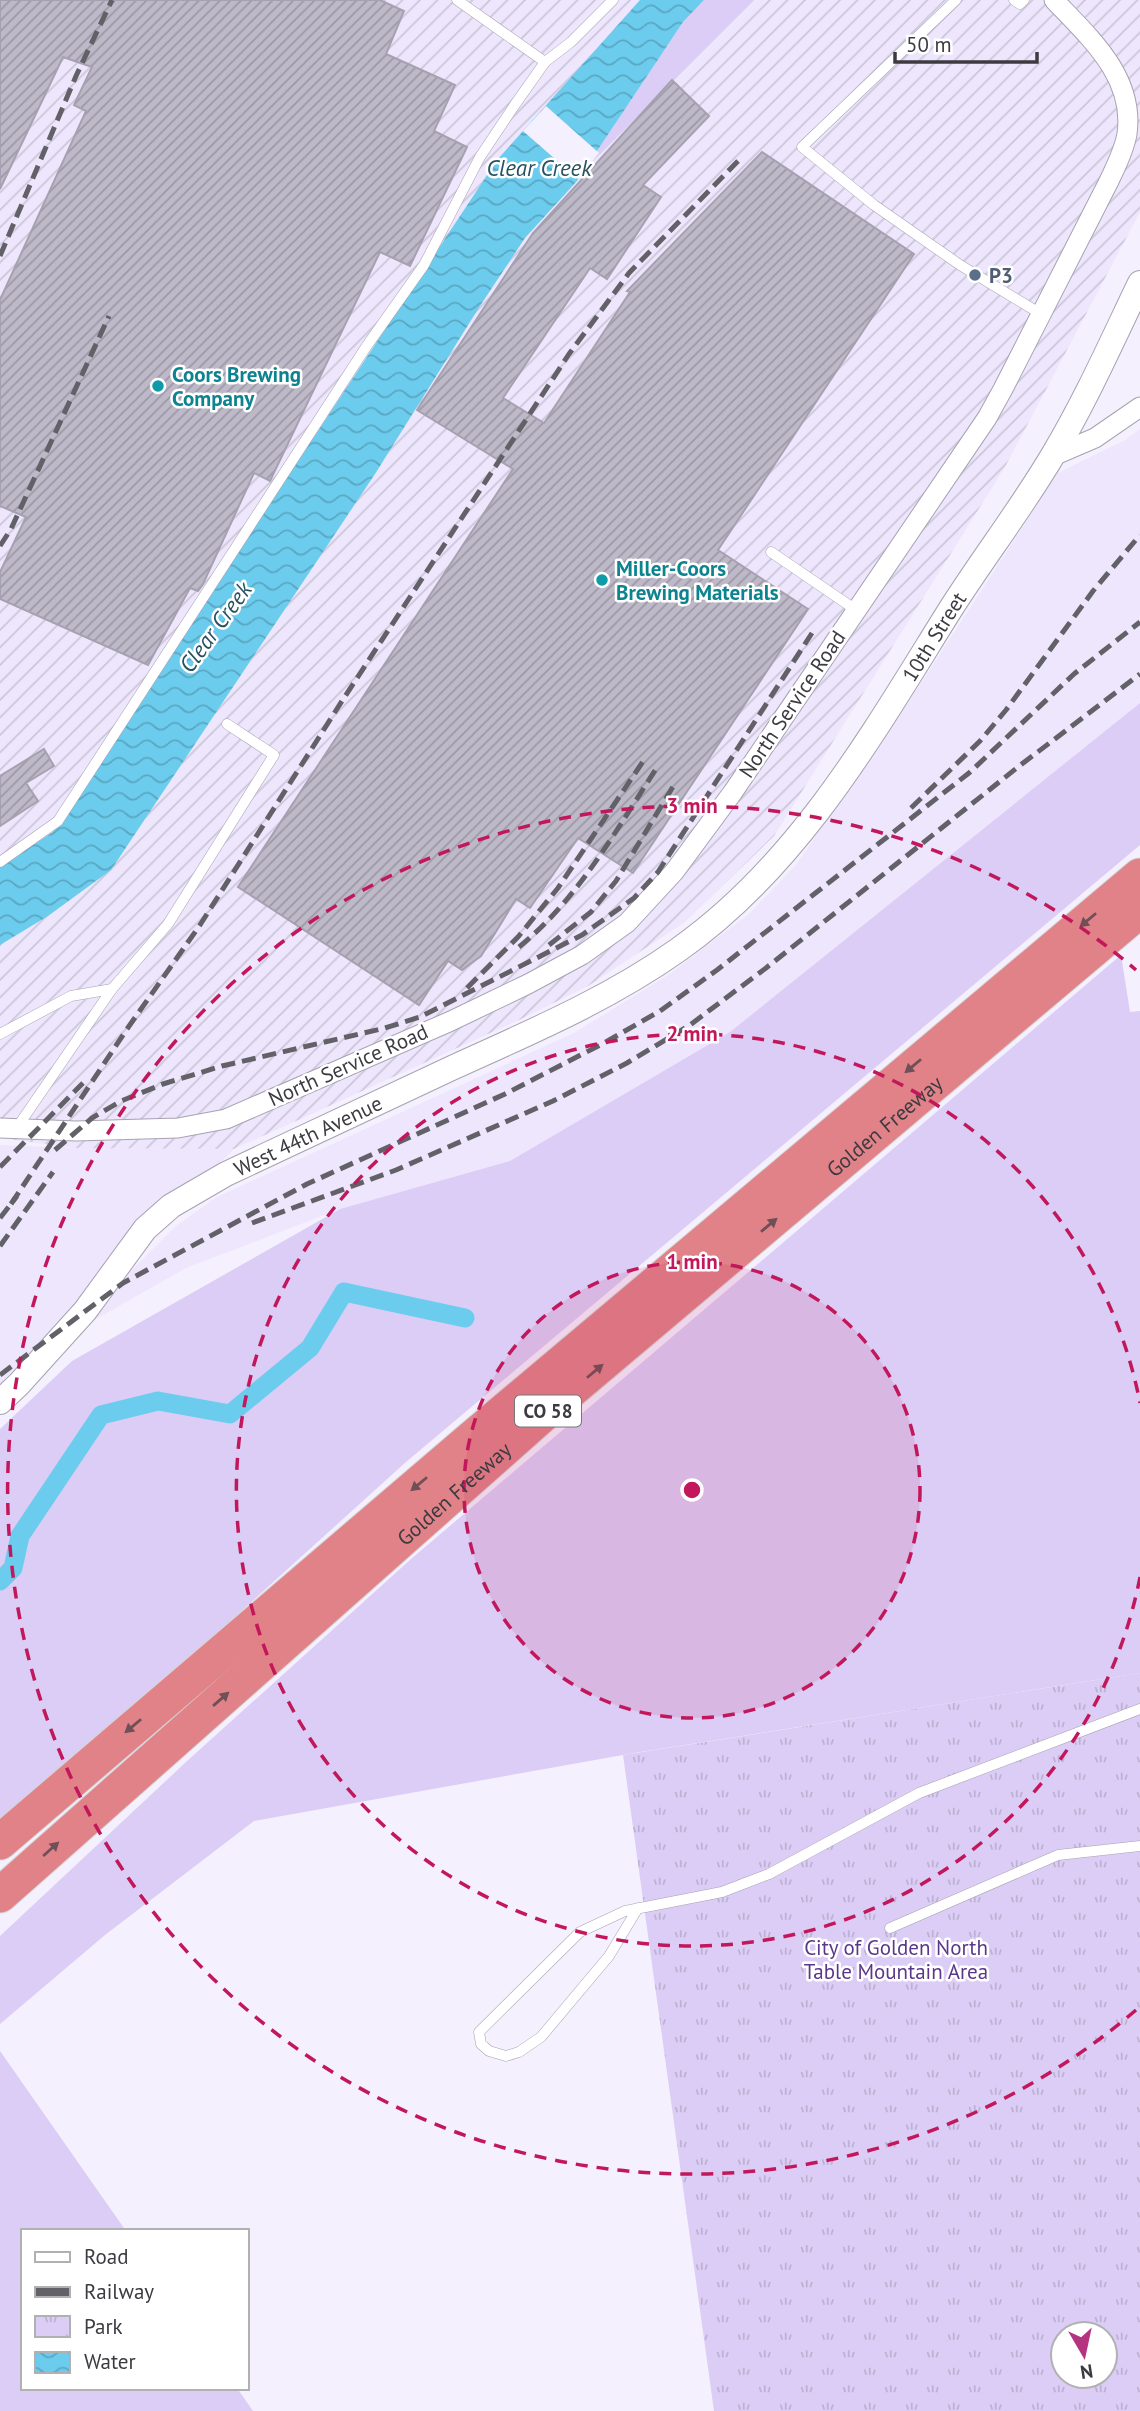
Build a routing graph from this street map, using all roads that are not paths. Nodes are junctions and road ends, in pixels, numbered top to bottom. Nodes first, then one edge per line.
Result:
1 (457, 0) edge
2 (613, 0) edge
3 (956, 0) edge
4 (1013, 0) edge
5 (1024, 0) edge
6 (1054, 0) edge
7 (545, 62) junction
8 (1140, 284) edge
9 (1041, 314) junction
10 (1140, 407) edge
11 (1053, 456) junction
12 (771, 552) dead end
13 (856, 610) junction
14 (228, 724) dead end
15 (0, 862) edge
16 (1140, 876) edge
17 (1140, 910) edge
18 (1140, 917) edge
19 (1105, 938) junction
20 (678, 950) joint
21 (112, 989) junction
22 (0, 1034) edge
23 (8, 1129) edge
24 (0, 1402) edge
25 (1140, 1709) edge
26 (0, 1842) edge
27 (1140, 1846) edge
28 (0, 1895) edge
29 (638, 1908) junction
30 (890, 1928) dead end

1 - 7 lane
2 - 7 lane
3 - 9 lane
4 - 5 lane
6 - 9 street, North Service Road
7 - 15 lane
8 - 11 street, 10th Street
9 - 13 street, North Service Road
10 - 11 street
11 - 20 street, 10th Street
12 - 13 lane
13 - 23 street, North Service Road
14 - 21 lane
16 -> 26 highway, Golden Freeway / CO 58
17 - 19 highway, Golden Freeway / CO 58
18 - 19 highway
28 -> 19 highway, Golden Freeway / CO 58
20 - 24 street, West 44th Avenue
21 - 22 lane
21 - 23 lane
25 - 29 lane
27 - 30 lane
29 - 29 lane

